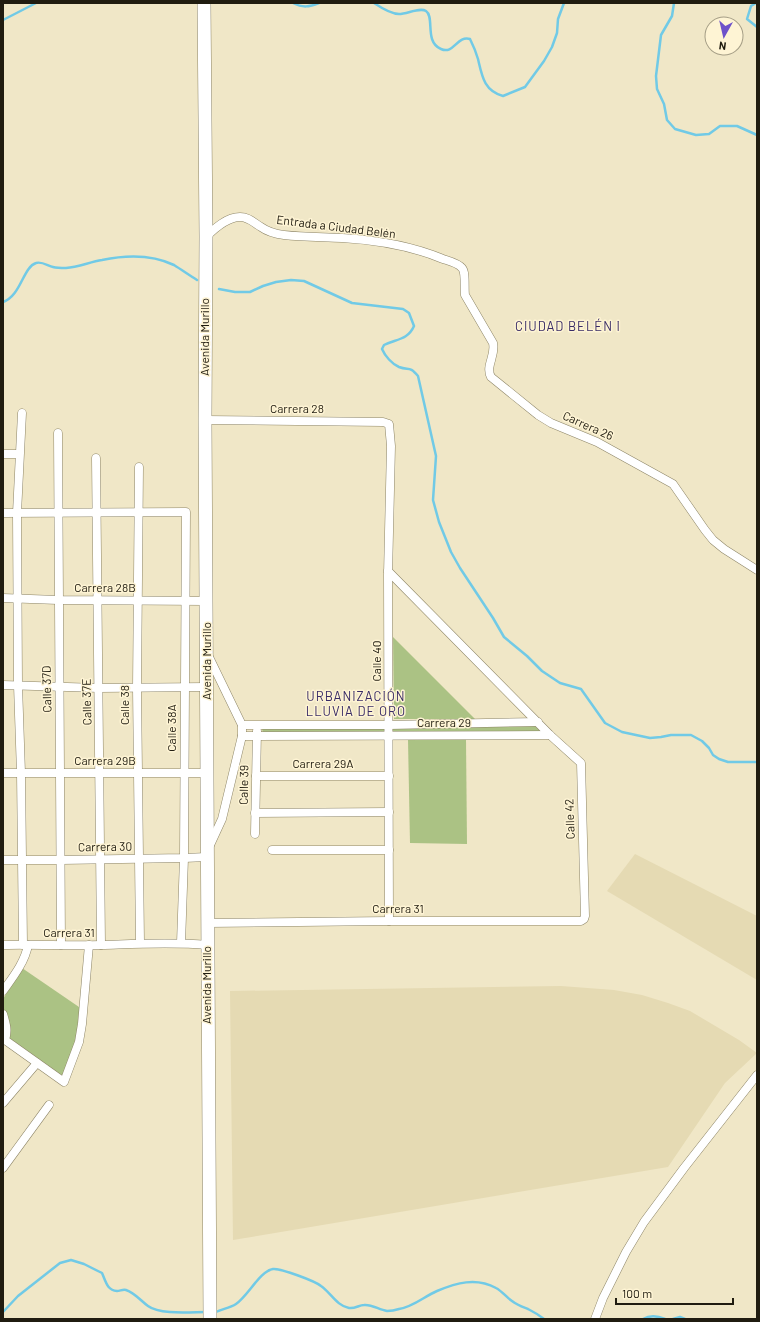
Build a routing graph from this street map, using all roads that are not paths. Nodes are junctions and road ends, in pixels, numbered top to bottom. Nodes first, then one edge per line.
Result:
1 (204, 3) edge
2 (206, 237) junction
3 (465, 274) joint
4 (22, 413) dead end
5 (205, 420) junction
6 (389, 424) joint
7 (58, 433) dead end
8 (3, 454) edge
9 (19, 454) junction
10 (96, 458) dead end
11 (139, 467) dead end
12 (96, 512) junction
13 (138, 512) junction
14 (3, 513) edge
15 (17, 513) junction
16 (58, 513) junction
17 (757, 570) edge
18 (388, 571) junction
19 (3, 598) edge
20 (18, 599) junction
21 (58, 600) junction
22 (98, 600) junction
23 (138, 601) junction
24 (186, 601) junction
25 (206, 601) junction
26 (207, 653) junction
27 (3, 685) edge
28 (18, 685) junction
29 (59, 687) junction
30 (99, 688) junction
31 (137, 688) junction
32 (184, 688) junction
33 (207, 688) junction
34 (538, 722) junction
35 (242, 725) junction
36 (256, 725) junction
37 (389, 725) junction
38 (389, 735) junction
39 (550, 735) junction
40 (242, 736) junction
41 (257, 736) junction
42 (3, 772) edge
43 (185, 772) junction
44 (21, 773) junction
45 (60, 773) junction
46 (99, 773) junction
47 (138, 773) junction
48 (206, 773) junction
49 (256, 776) junction
50 (389, 776) junction
51 (389, 812) junction
52 (255, 813) junction
53 (255, 834) dead end
54 (272, 850) dead end
55 (390, 850) junction
56 (207, 854) junction
57 (139, 858) junction
58 (184, 858) junction
59 (100, 859) junction
60 (3, 860) edge
61 (21, 860) junction
62 (61, 860) junction
63 (585, 916) joint
64 (389, 921) junction
65 (207, 924) junction
66 (140, 943) junction
67 (181, 943) junction
68 (3, 945) edge
69 (25, 945) junction
70 (61, 945) junction
71 (89, 945) junction
72 (101, 945) junction
73 (207, 945) junction
74 (3, 991) edge
75 (3, 1014) edge
76 (4, 1041) edge
77 (37, 1063) junction
78 (757, 1075) edge
79 (3, 1103) edge
80 (49, 1105) dead end
81 (3, 1168) edge
82 (210, 1314) edge
83 (595, 1319) edge

1 - 2 main road, Avenida Murillo
2 - 3 street, Entrada a Ciudad Belén
2 - 5 main road, Avenida Murillo
3 - 17 street, Carrera 26
4 - 9 street
5 - 6 street, Carrera 28
5 - 25 main road, Avenida Murillo
6 - 18 street, Calle 40
7 - 16 street, Calle 37D
8 - 9 street
9 - 15 street
10 - 12 street, Calle 37E
11 - 13 street, Calle 38
12 - 13 street
12 - 16 street
12 - 22 street, Calle 37E
13 - 23 street, Calle 38
13 - 24 street, Calle 38A
14 - 15 street
15 - 16 street
15 - 20 street
16 - 21 street, Calle 37D
18 - 34 street, Calle 42
18 - 37 street, Calle 40
19 - 20 street, Carrera 28B
20 - 21 street, Carrera 28B
20 - 28 street
21 - 22 street, Carrera 28B
21 - 29 street, Calle 37D
22 - 23 street, Carrera 28B
22 - 30 street, Calle 37E
23 - 24 street, Carrera 28B
23 - 31 street, Calle 38
24 - 25 street, Carrera 28B
24 - 32 street, Calle 38A
25 - 26 main road, Avenida Murillo
26 - 33 main road, Avenida Murillo
26 - 35 street
27 - 28 street
28 - 29 street
28 - 44 street
29 - 30 street
29 - 45 street, Calle 37D
30 - 31 street
30 - 46 street, Calle 37E
31 - 32 street
31 - 47 street, Calle 38
32 - 33 street
32 - 43 street, Calle 38A
33 - 48 main road, Avenida Murillo
34 - 37 street, Carrera 29
34 - 39 street, Calle 42
35 - 36 street, Carrera 29
35 - 40 street
36 - 37 street, Carrera 29
36 - 41 street, Calle 39
37 - 38 street, Calle 40
38 - 39 street, Carrera 29
38 - 41 street, Carrera 29
38 - 50 street, Calle 40
39 - 63 street, Calle 42
40 - 41 street, Carrera 29
40 - 56 street
41 - 49 street, Calle 39
42 - 44 street, Carrera 29B
43 - 47 street, Carrera 29B
43 - 48 street, Carrera 29B
43 - 58 street, Calle 38A
44 - 45 street, Carrera 29B
44 - 61 street
45 - 46 street, Carrera 29B
45 - 62 street, Calle 37D
46 - 47 street, Carrera 29B
46 - 59 street, Calle 37E
47 - 57 street, Calle 38
48 - 56 main road, Avenida Murillo
49 - 50 street, Carrera 29A
49 - 52 street, Calle 39
50 - 51 street, Calle 40
51 - 52 street
51 - 55 street, Calle 40
52 - 53 street, Calle 39
54 - 55 street
55 - 64 street, Calle 40
56 - 58 street, Carrera 30
56 - 65 main road, Avenida Murillo
57 - 58 street, Carrera 30
57 - 59 street, Carrera 30
57 - 66 street, Calle 38
58 - 67 street, Calle 38A
59 - 62 street, Carrera 30
59 - 72 street, Calle 37E
60 - 61 street, Carrera 30
61 - 62 street, Carrera 30
61 - 69 street
62 - 70 street, Calle 37D
63 - 64 street, Carrera 31
64 - 65 street, Carrera 31
65 - 73 main road, Avenida Murillo
66 - 67 street, Carrera 31
66 - 72 street, Carrera 31
67 - 73 street, Carrera 31
68 - 69 street, Carrera 31
69 - 70 street, Carrera 31
69 - 74 street
70 - 71 street, Carrera 31
71 - 72 street, Carrera 31
71 - 77 street
73 - 82 main road, Avenida Murillo
75 - 76 street
76 - 77 street
77 - 79 street
78 - 83 street
80 - 81 street

